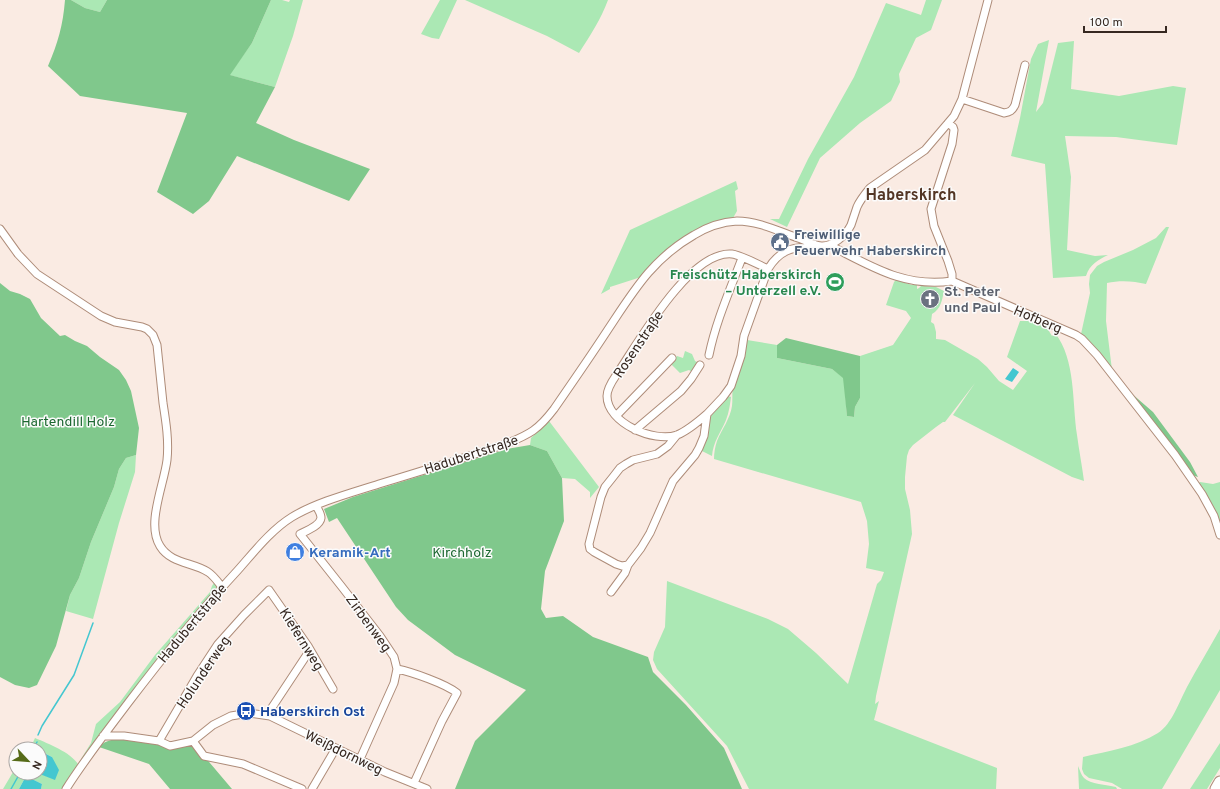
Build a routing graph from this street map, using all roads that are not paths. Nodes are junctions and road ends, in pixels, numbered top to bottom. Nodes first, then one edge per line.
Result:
1 (988, 0) edge
2 (1025, 65) dead end
3 (962, 99) junction
4 (948, 123) junction
5 (0, 229) edge
6 (814, 244) junction
7 (829, 245) junction
8 (742, 258) junction
9 (768, 269) junction
10 (952, 282) junction
11 (710, 356) dead end
12 (672, 358) dead end
13 (700, 365) dead end
14 (708, 414) junction
15 (616, 416) junction
16 (635, 430) junction
17 (677, 435) junction
18 (316, 506) junction
19 (1220, 535) edge
20 (628, 565) junction
21 (222, 587) junction
22 (269, 590) joint
23 (611, 592) dead end
24 (310, 650) junction
25 (397, 669) junction
26 (333, 689) dead end
27 (267, 715) junction
28 (103, 736) junction
29 (193, 741) junction
30 (159, 742) junction
31 (336, 748) junction
32 (360, 759) junction
33 (1220, 782) edge
34 (414, 783) junction
35 (66, 789) edge
36 (302, 789) edge
37 (312, 789) edge
38 (427, 789) edge
39 (1216, 789) edge

1 - 3 street
2 - 3 street
3 - 4 street
4 - 7 street
4 - 10 street
5 - 21 street
6 - 7 street, Hadubertstraße
6 - 9 street, Rosenstraße
6 - 18 street, Hadubertstraße
7 - 10 street
8 - 9 street, Rosenstraße
8 - 11 street
8 - 15 street, Rosenstraße
9 - 14 street, Rosenstraße
10 - 19 street, Hofberg
12 - 15 street
13 - 16 street
14 - 17 street, Rosenstraße
14 - 20 street
15 - 16 street, Rosenstraße
16 - 17 street, Rosenstraße
17 - 20 street, Rosenstraße
18 - 21 street, Hadubertstraße
18 - 25 street, Zirbenweg
20 - 23 street
21 - 28 street, Hadubertstraße
22 - 24 street, Kiefernweg
22 - 30 street, Holunderweg
24 - 26 street, Kiefernweg
24 - 27 street
25 - 32 street, Zirbenweg
25 - 34 street
27 - 29 street, Weißdornweg
27 - 31 street, Weißdornweg
28 - 30 street, Weißdornweg
28 - 35 street, Hadubertstraße
29 - 30 street, Weißdornweg
29 - 36 street
31 - 32 street, Weißdornweg
31 - 37 street
32 - 34 street, Weißdornweg
33 - 39 highway
34 - 38 street, Weißdornweg

